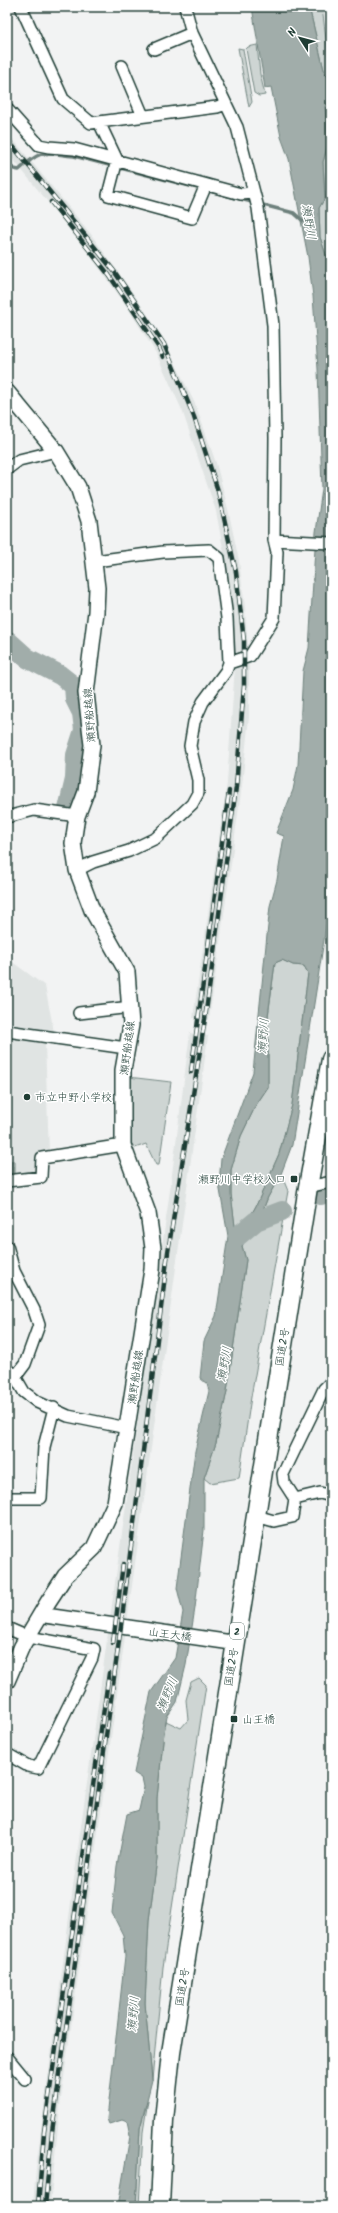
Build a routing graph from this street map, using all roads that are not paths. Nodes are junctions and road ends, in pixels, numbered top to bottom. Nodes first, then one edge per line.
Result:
1 (21, 7) edge
2 (185, 7) edge
3 (192, 33) junction
4 (154, 49) dead end
5 (122, 66) dead end
6 (226, 104) junction
7 (7, 108) edge
8 (143, 116) junction
9 (99, 122) junction
10 (116, 166) junction
11 (206, 185) junction
12 (254, 195) junction
13 (7, 392) edge
14 (56, 451) junction
15 (7, 469) edge
16 (274, 540) junction
17 (331, 543) edge
18 (95, 561) junction
19 (229, 663) junction
20 (77, 816) junction
21 (7, 817) edge
22 (77, 870) junction
23 (131, 1007) junction
24 (79, 1013) dead end
25 (7, 1031) edge
26 (126, 1048) junction
27 (331, 1059) edge
28 (325, 1124) edge
29 (123, 1145) junction
30 (7, 1181) edge
31 (331, 1182) edge
32 (308, 1187) junction
33 (7, 1246) edge
34 (11, 1373) edge
35 (331, 1382) edge
36 (54, 1408) junction
37 (127, 1428) junction
38 (331, 1496) edge
39 (7, 1498) edge
40 (295, 1499) junction
41 (256, 1516) junction
42 (42, 1615) junction
43 (7, 1628) edge
44 (28, 1637) junction
45 (235, 1643) junction
46 (7, 1681) edge
47 (7, 1754) edge
48 (7, 2057) edge
49 (25, 2079) dead end
50 (160, 2206) edge

1 - 9 street
2 - 3 street
3 - 4 street
3 - 6 street
5 - 8 street
6 - 8 street
6 - 12 street
7 - 10 street
8 - 9 street
9 - 10 street
10 - 11 street
10 - 11 street
11 - 12 street
12 - 16 street
13 - 14 main road, 瀬野船越線
14 - 15 street
14 - 18 main road, 瀬野船越線
16 - 17 street
16 - 19 street
18 - 19 street
18 - 20 main road, 瀬野船越線
19 - 22 street
20 - 21 street
20 - 22 main road, 瀬野船越線
22 - 23 main road, 瀬野船越線
23 - 24 street
23 - 26 main road, 瀬野船越線
25 - 26 street
26 - 29 main road, 瀬野船越線
27 - 28 highway, 国道2号 / 2
28 - 32 highway, 国道2号 / 2
29 - 30 street
29 - 37 main road, 瀬野船越線
31 - 32 street
32 - 41 highway, 国道2号 / 2
33 - 34 street
34 - 36 street
35 - 40 street
36 - 37 street
36 - 39 street
37 - 42 main road, 瀬野船越線
38 - 40 street
40 - 41 street
41 - 45 highway, 国道2号 / 2
42 - 44 main road, 瀬野船越線
42 - 45 street, 山王大橋
43 - 44 street
44 - 46 main road, 瀬野船越線
44 - 47 street
45 - 50 highway, 国道2号 / 2
48 - 49 street

